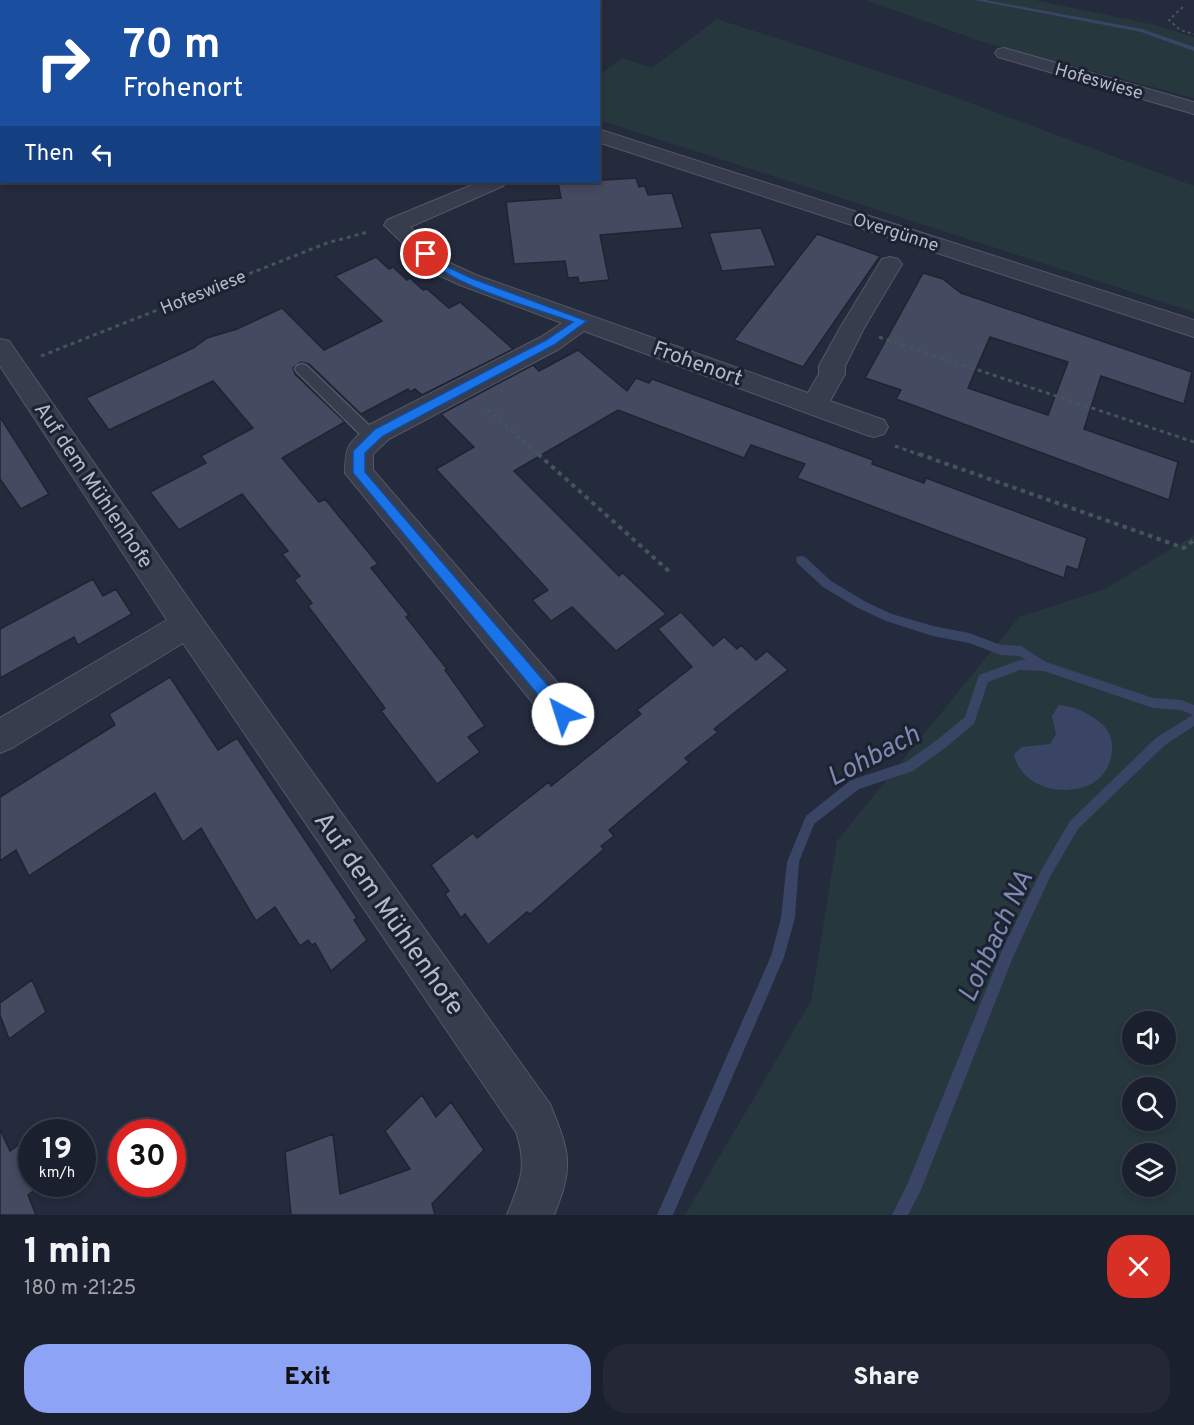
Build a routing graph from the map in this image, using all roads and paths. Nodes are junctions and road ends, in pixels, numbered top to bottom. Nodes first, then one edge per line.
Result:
1 (1184, 7) dead end
2 (1194, 34) edge
3 (1004, 53) dead end
4 (1194, 108) edge
5 (600, 136) edge
6 (494, 183) edge
7 (395, 225) junction
8 (890, 264) dead end
9 (582, 321) junction
10 (852, 328) junction
11 (1194, 328) edge
12 (7, 357) edge
13 (302, 369) dead end
14 (463, 389) junction
15 (814, 405) junction
16 (874, 428) joint
17 (373, 438) junction
18 (1194, 442) edge
19 (1194, 540) edge
20 (671, 573) dead end
21 (188, 624) junction
22 (563, 714) dead end
23 (0, 737) edge
24 (530, 1215) edge

1 - 2 path
3 - 4 street, Hofeswiese
5 - 11 street, Overgünne
6 - 7 street
7 - 9 street, Frohenort
7 - 12 path, Hofeswiese
8 - 10 street
9 - 14 street
9 - 15 street, Frohenort
10 - 15 street
10 - 18 path
12 - 21 street, Auf dem Mühlenhofe
13 - 17 lane
14 - 17 street
14 - 20 path
15 - 16 street, Frohenort
16 - 19 path
17 - 22 street
21 - 23 street
21 - 24 street, Auf dem Mühlenhofe

